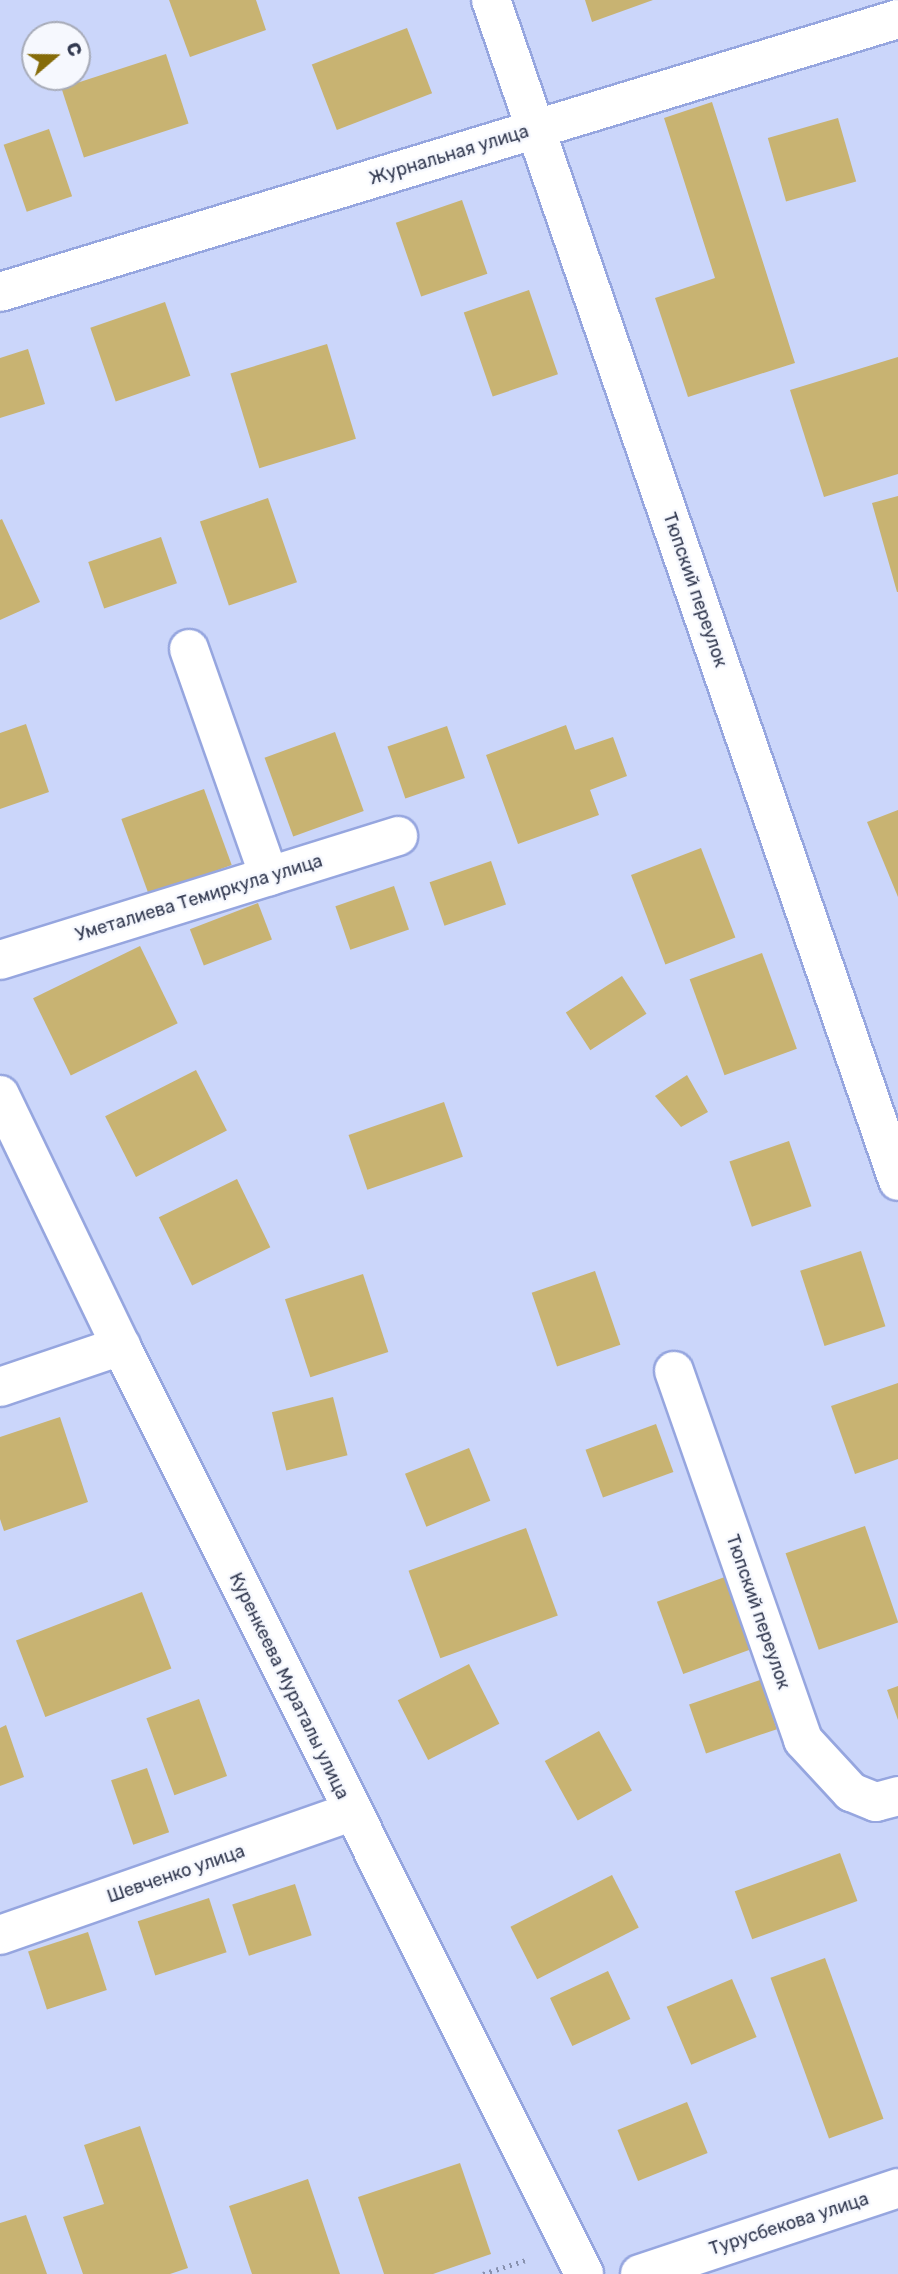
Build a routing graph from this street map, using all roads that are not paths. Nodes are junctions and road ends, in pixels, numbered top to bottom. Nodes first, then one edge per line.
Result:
1 (491, 0) edge
2 (898, 19) edge
3 (536, 129) junction
4 (0, 292) edge
5 (189, 649) dead end
6 (398, 836) dead end
7 (269, 876) junction
8 (0, 960) edge
9 (0, 1095) edge
10 (898, 1181) edge
11 (121, 1346) junction
12 (674, 1371) dead end
13 (0, 1387) edge
14 (898, 1797) edge
15 (352, 1812) junction
16 (0, 1935) edge
17 (898, 2188) edge
18 (584, 2274) edge
19 (640, 2274) edge

1 - 3 street, Тюпский переулок
2 - 3 street, Журнальная улица
3 - 4 street, Журнальная улица
3 - 10 street, Тюпский переулок
5 - 7 street
6 - 7 street, Уметалиева Темиркула улица
7 - 8 street, Уметалиева Темиркула улица
9 - 11 street, Куренкеева Мураталы улица
11 - 13 street
11 - 15 street, Куренкеева Мураталы улица
12 - 14 street, Тюпский переулок
15 - 16 street, Шевченко улица
15 - 18 street, Куренкеева Мураталы улица
17 - 19 street, Турусбекова улица

